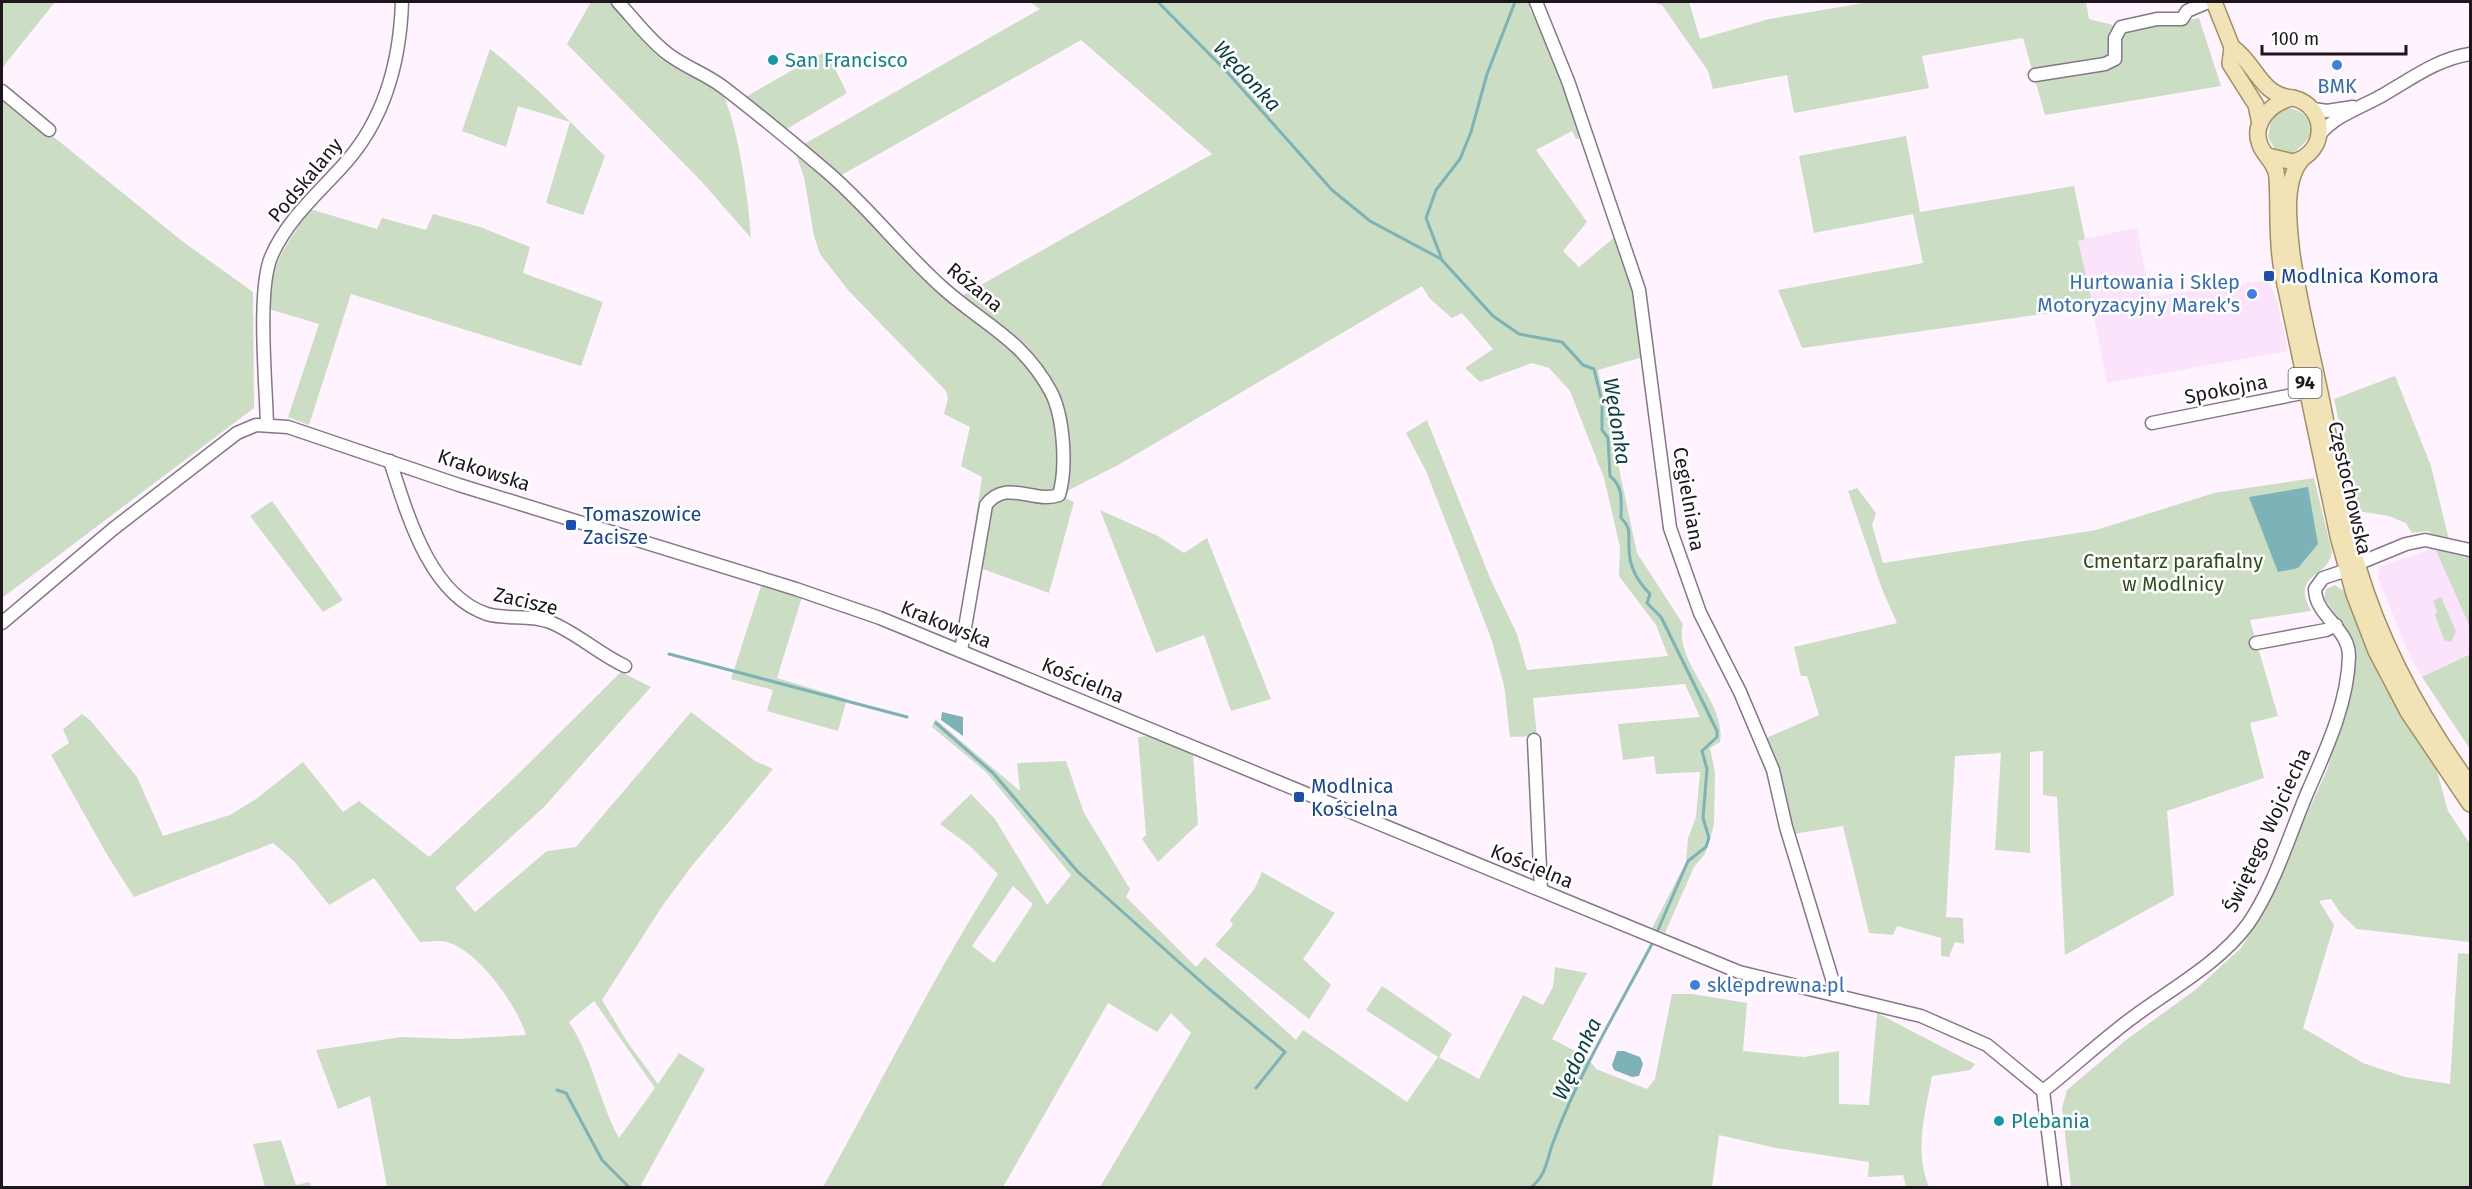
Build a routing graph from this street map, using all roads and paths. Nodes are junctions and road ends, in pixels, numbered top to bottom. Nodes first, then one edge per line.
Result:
1 (402, 2) edge
2 (618, 2) edge
3 (1536, 2) edge
4 (2208, 2) edge
5 (2214, 2) edge
6 (2232, 47) junction
7 (2470, 54) edge
8 (2035, 75) dead end
9 (2, 91) edge
10 (2293, 98) junction
11 (2360, 106) junction
12 (2313, 109) junction
13 (2260, 124) junction
14 (49, 130) dead end
15 (2320, 134) junction
16 (2268, 156) junction
17 (2303, 158) junction
18 (2307, 392) junction
19 (2152, 423) dead end
20 (267, 425) junction
21 (390, 461) junction
22 (2470, 550) edge
23 (2352, 567) junction
24 (2, 623) edge
25 (2336, 625) junction
26 (2256, 643) dead end
27 (961, 651) junction
28 (625, 666) dead end
29 (1003, 668) joint
30 (1534, 741) dead end
31 (2470, 785) edge
32 (2470, 804) edge
33 (1540, 890) junction
34 (1837, 995) junction
35 (2043, 1091) junction
36 (2055, 1188) edge

1 - 20 street, Podskalany
2 - 27 street, Różana
3 - 34 street, Cegielniana
4 - 8 street
5 - 6 main road, 94
6 - 10 main road, 94
6 - 13 main road, 94
7 - 11 street
9 - 14 street
10 - 12 main road, 94
10 - 13 main road
11 - 12 street
11 - 15 street
12 - 15 main road
13 - 16 main road, 94
15 - 17 main road, 94
16 - 17 main road
16 - 18 main road, Częstochowska / 94
17 - 23 main road, Częstochowska / 94
18 - 19 street, Spokojna
18 - 23 main road, Częstochowska / 94
20 - 21 street, Krakowska
20 - 24 street, Krakowska
21 - 27 street, Krakowska
21 - 28 street, Zacisze
22 - 23 street
23 - 25 street, Świętego Wojciecha
23 - 31 main road, Częstochowska / 94
23 - 32 main road, Częstochowska / 94
25 - 26 street
25 - 35 street, Świętego Wojciecha
27 - 29 street, Krakowska
29 - 33 street, Kościelna
30 - 33 street
33 - 34 street, Kościelna
34 - 35 street, Kościelna
35 - 36 street

